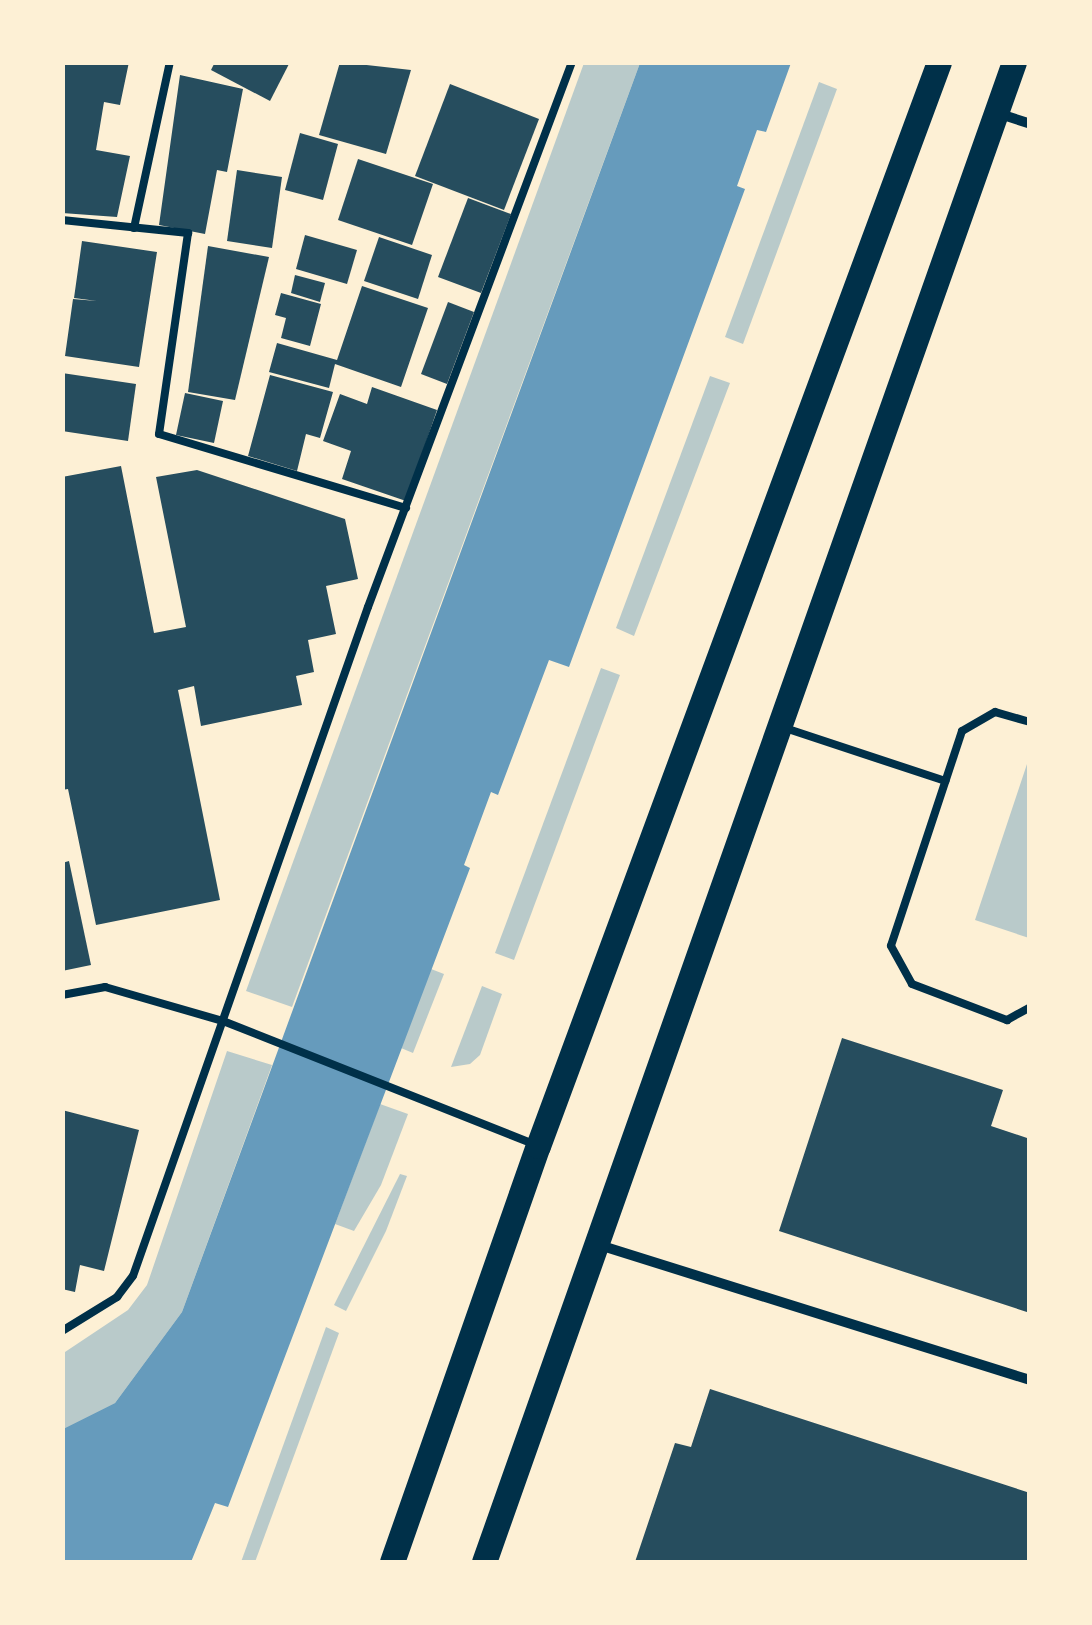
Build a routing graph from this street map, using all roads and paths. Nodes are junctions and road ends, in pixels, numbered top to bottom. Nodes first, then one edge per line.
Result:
1 (170, 62) edge
2 (572, 62) edge
3 (940, 62) edge
4 (1014, 62) edge
5 (995, 112) junction
6 (1030, 124) edge
7 (62, 220) edge
8 (134, 228) junction
9 (406, 508) junction
10 (1030, 722) edge
11 (776, 725) junction
12 (945, 782) junction
13 (62, 994) edge
14 (1030, 1007) edge
15 (224, 1021) junction
16 (538, 1146) junction
17 (592, 1243) junction
18 (62, 1331) edge
19 (1030, 1380) edge
20 (392, 1562) edge
21 (484, 1562) edge

1 - 8 lane
2 - 9 lane
3 - 16 main road
4 - 5 main road
5 - 6 street
5 - 11 main road
7 - 8 lane
8 - 9 lane
9 - 15 lane
10 - 12 lane
11 - 12 lane
11 - 17 main road
12 - 14 lane
13 - 15 lane
15 - 16 lane
15 - 18 lane
16 - 20 main road
17 - 19 street
17 - 21 main road

